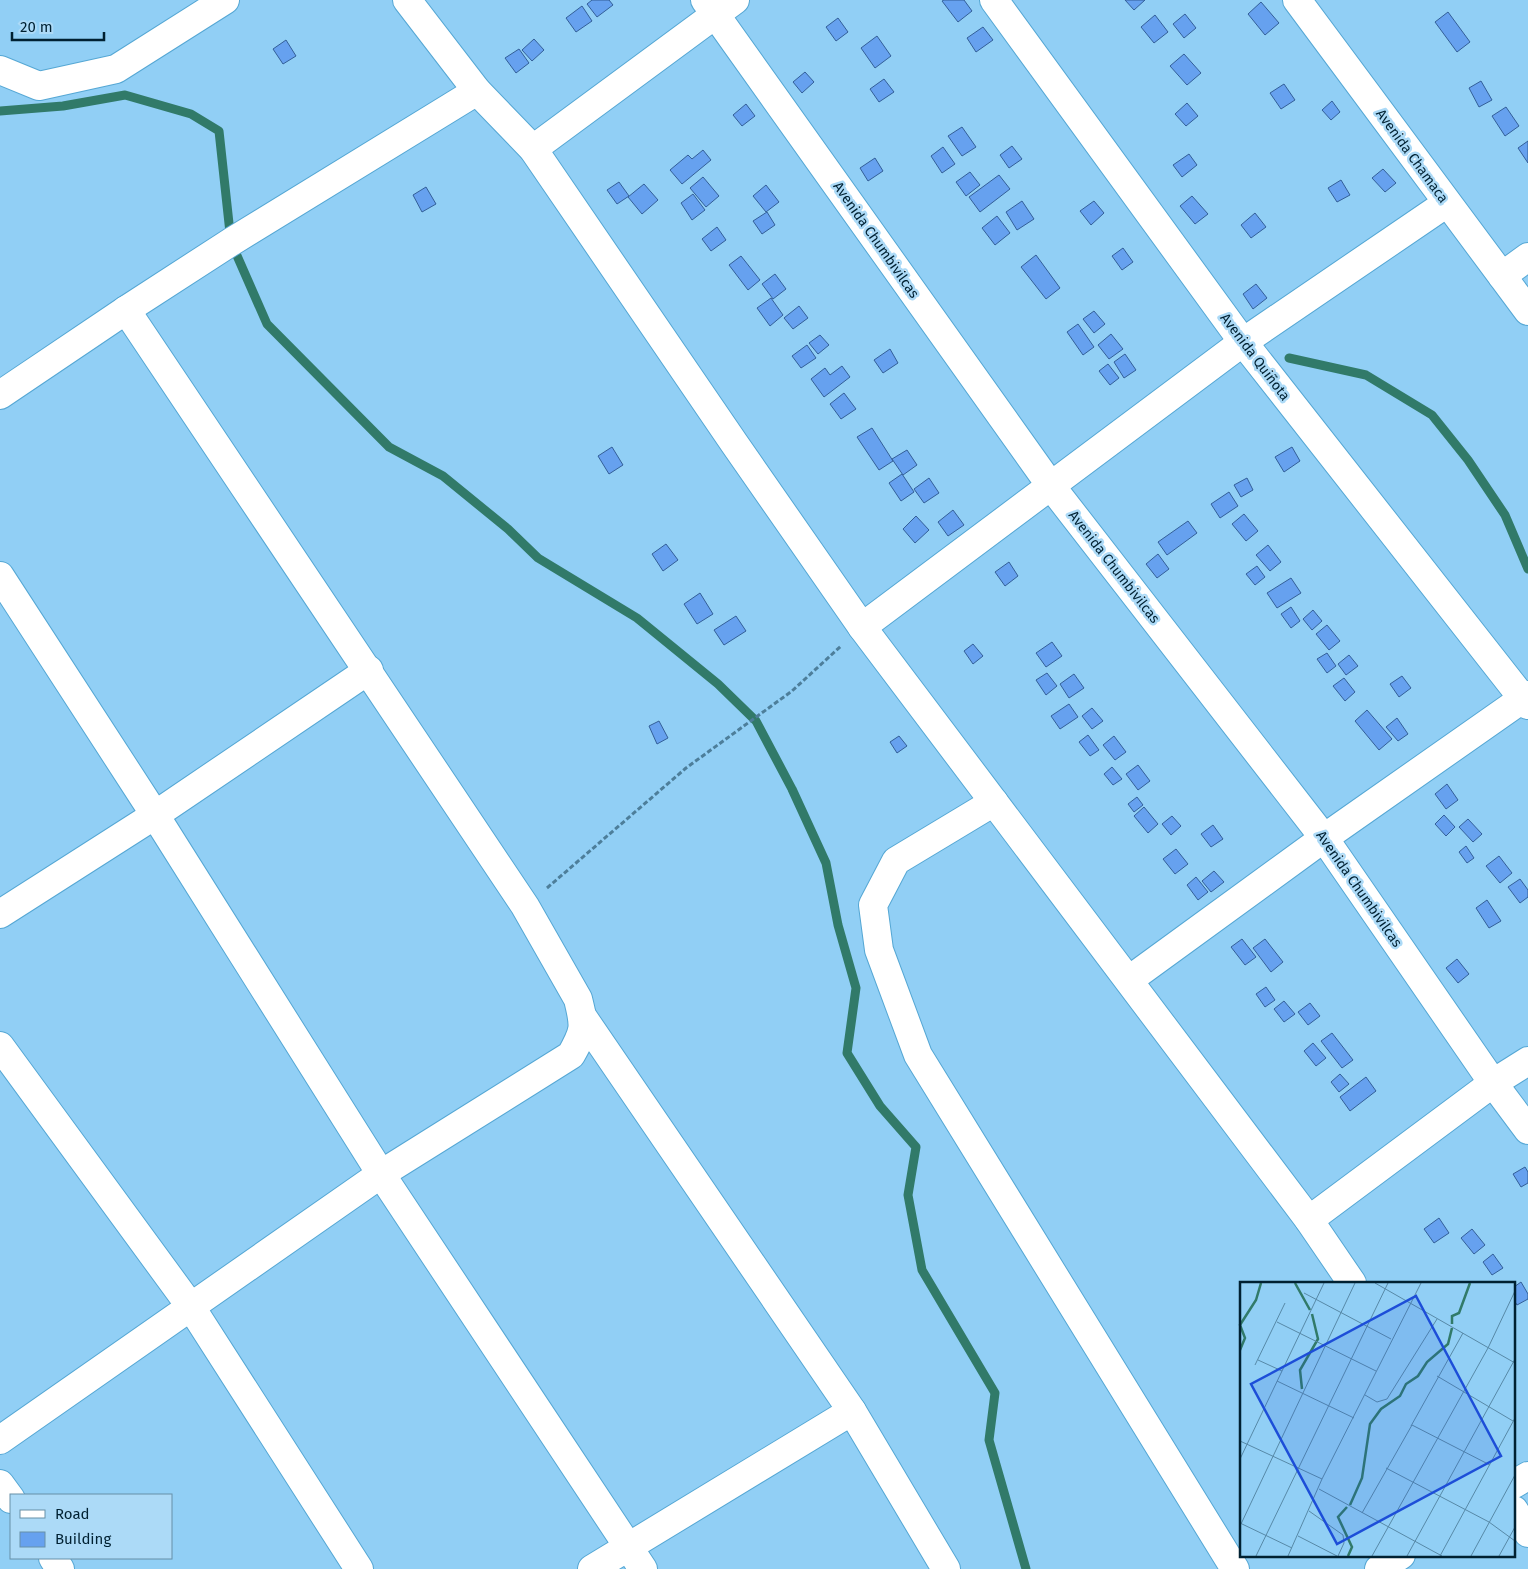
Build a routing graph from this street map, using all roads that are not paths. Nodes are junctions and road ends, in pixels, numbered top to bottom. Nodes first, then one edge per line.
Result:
1 (226, 0) edge
2 (407, 0) edge
3 (994, 0) edge
4 (1297, 0) edge
5 (719, 5) edge
6 (0, 70) edge
7 (477, 91) junction
8 (533, 149) junction
9 (1447, 203) junction
10 (1528, 257) edge
11 (1502, 276) junction
12 (126, 310) junction
13 (1528, 311) edge
14 (1243, 342) junction
15 (0, 395) edge
16 (1051, 486) junction
17 (0, 576) edge
18 (862, 627) junction
19 (369, 670) junction
20 (1526, 699) edge
21 (994, 802) junction
22 (155, 815) junction
23 (1324, 838) junction
24 (0, 914) edge
25 (1129, 980) junction
26 (582, 1016) junction
27 (0, 1046) edge
28 (1528, 1061) edge
29 (1493, 1084) junction
30 (1528, 1130) edge
31 (381, 1174) junction
32 (1309, 1220) junction
33 (1351, 1282) edge
34 (191, 1307) junction
35 (852, 1411) junction
36 (0, 1440) edge
37 (1528, 1476) edge
38 (1516, 1483) edge
39 (0, 1484) edge
40 (10, 1498) edge
41 (1516, 1513) edge
42 (1528, 1533) edge
43 (1399, 1556) edge
44 (636, 1558) edge
45 (359, 1569) edge
46 (592, 1569) edge
47 (946, 1569) edge
48 (1235, 1569) edge
49 (1379, 1569) edge

1 - 6 street
2 - 7 street
3 - 14 street, Avenida Quiñota
4 - 9 street, Avenida Chamaca
5 - 8 street
5 - 16 street, Avenida Chumbivilcas
7 - 8 street
7 - 12 street
8 - 18 street
9 - 11 street, Avenida Chamaca
9 - 14 street
10 - 11 street
11 - 13 street, Avenida Chamaca
12 - 15 street
12 - 19 street
14 - 16 street
14 - 20 street, Avenida Quiñota
16 - 18 street
16 - 23 street, Avenida Chumbivilcas
17 - 22 street
18 - 21 street
19 - 22 street
19 - 26 street
20 - 23 street
21 - 25 street
21 - 48 street
22 - 24 street
22 - 31 street
23 - 25 street
23 - 29 street, Avenida Chumbivilcas
25 - 32 street
26 - 31 street
26 - 35 street
27 - 34 street
28 - 29 street
29 - 30 street, Avenida Chumbivilcas
29 - 32 street
31 - 34 street
31 - 44 street
32 - 33 street
34 - 36 street
34 - 45 street
35 - 44 street
35 - 47 street
37 - 38 street
39 - 40 street
41 - 42 street
43 - 49 street
44 - 46 street

